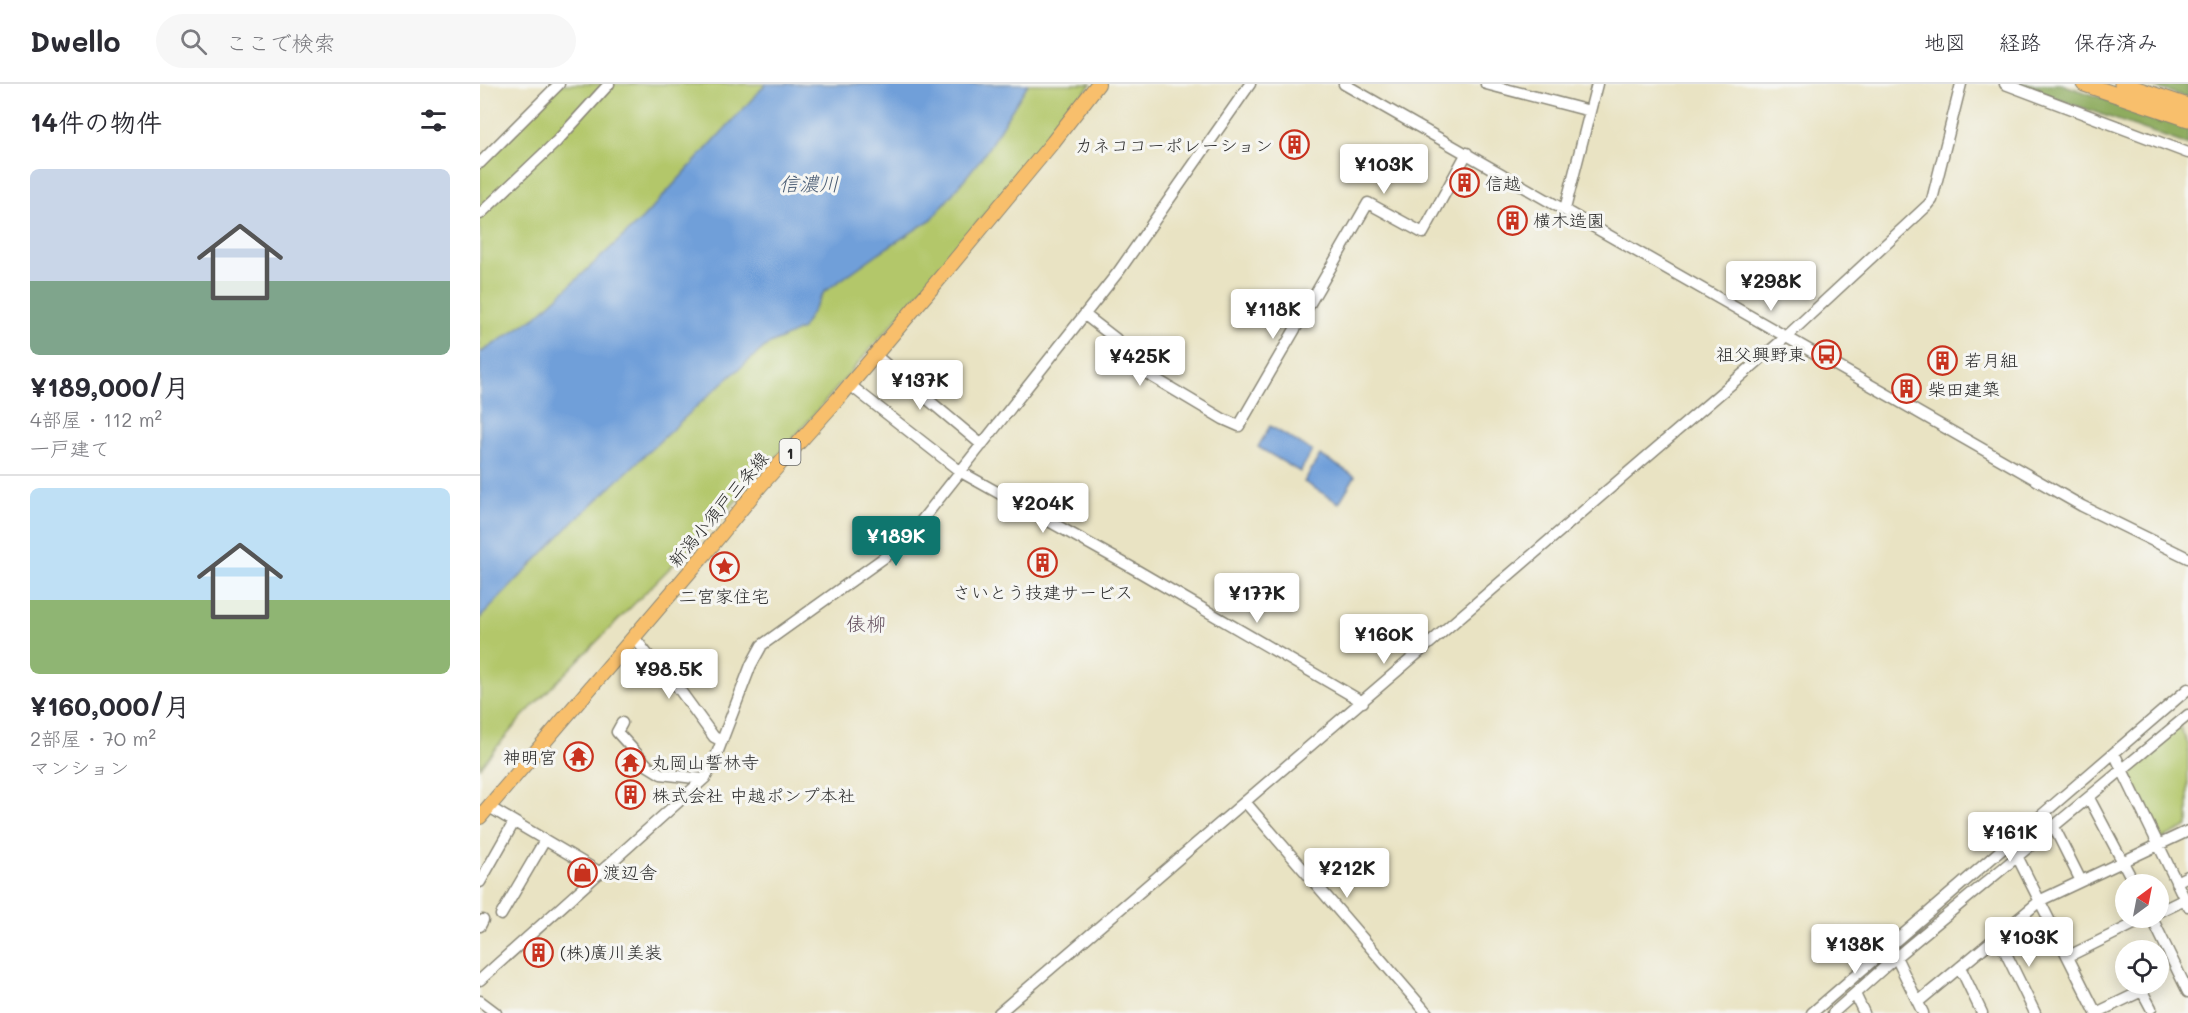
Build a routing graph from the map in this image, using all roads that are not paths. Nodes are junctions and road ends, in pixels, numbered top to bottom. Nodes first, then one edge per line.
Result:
1 (559, 84) edge
2 (609, 84) edge
3 (1098, 84) edge
4 (1250, 84) edge
5 (1344, 84) edge
6 (1486, 84) edge
7 (1597, 84) edge
8 (1961, 84) edge
9 (2005, 84) edge
10 (2084, 84) edge
11 (2122, 84) edge
12 (2188, 106) edge
13 (1590, 111) junction
14 (2188, 119) edge
15 (1467, 153) junction
16 (2188, 153) edge
17 (480, 163) edge
18 (1565, 209) junction
19 (480, 214) edge
20 (1085, 315) junction
21 (1786, 337) junction
22 (875, 355) junction
23 (850, 385) junction
24 (982, 445) junction
25 (961, 472) junction
26 (2188, 558) edge
27 (634, 637) junction
28 (2188, 689) edge
29 (1363, 702) junction
30 (2188, 715) edge
31 (622, 723) dead end
32 (722, 741) junction
33 (2114, 753) junction
34 (2123, 771) junction
35 (703, 779) junction
36 (2089, 798) junction
37 (1246, 803) junction
38 (485, 812) edge
39 (514, 822) junction
40 (2054, 827) junction
41 (2188, 831) edge
42 (545, 840) junction
43 (2010, 844) junction
44 (2158, 844) junction
45 (2018, 856) junction
46 (2122, 861) junction
47 (601, 873) junction
48 (2128, 874) edge
49 (2188, 876) edge
50 (2081, 881) junction
51 (480, 882) edge
52 (2176, 882) junction
53 (2041, 900) junction
54 (2186, 903) edge
55 (2169, 908) edge
56 (501, 915) dead end
57 (2125, 928) edge
58 (2156, 928) edge
59 (1997, 935) junction
60 (2068, 956) junction
61 (1896, 957) junction
62 (1960, 967) junction
63 (480, 980) edge
64 (2188, 992) edge
65 (1855, 994) junction
66 (480, 1001) edge
67 (1918, 1002) junction
68 (2151, 1008) dead end
69 (496, 1013) edge
70 (999, 1013) edge
71 (1427, 1013) edge
72 (1812, 1013) edge
73 (1833, 1013) edge
74 (1864, 1013) edge
75 (1923, 1013) edge
76 (1982, 1013) edge
77 (2035, 1013) edge
78 (2096, 1013) edge

1 - 17 street
2 - 19 street
3 - 22 main road, 新潟小須戸三条線 / 1
4 - 20 street
5 - 15 street
6 - 13 street
7 - 13 street
8 - 21 street
9 - 16 street
10 - 14 highway
11 - 12 highway
13 - 18 street
15 - 18 street
15 - 20 street
18 - 21 street
20 - 24 street
21 - 26 street
21 - 29 street
22 - 23 main road, 新潟小須戸三条線 / 1
22 - 24 street
23 - 25 street
23 - 27 main road, 新潟小須戸三条線 / 1
24 - 25 street
25 - 29 street
25 - 32 street
27 - 32 street
27 - 38 main road, 新潟小須戸三条線 / 1
28 - 33 street
29 - 37 street
30 - 34 street
31 - 35 street
32 - 35 street
33 - 34 street
33 - 43 street
34 - 36 street
34 - 44 street
35 - 47 street
36 - 40 street
36 - 46 street
37 - 70 street
37 - 71 street
38 - 39 street
39 - 42 street
39 - 51 street
40 - 45 street
40 - 50 street
41 - 44 street
42 - 47 street
42 - 56 street
43 - 45 street
43 - 72 street
44 - 46 street
44 - 52 street
45 - 53 street
45 - 61 street
46 - 48 street
46 - 50 street
47 - 63 street
49 - 52 street
50 - 53 street
52 - 54 street
53 - 59 street
53 - 60 street
54 - 55 street
57 - 60 street
58 - 64 street
59 - 62 street
59 - 77 street
60 - 78 street
61 - 65 street
61 - 67 street
62 - 67 street
62 - 76 street
65 - 73 street
65 - 74 street
66 - 69 street
67 - 75 street
68 - 78 street

